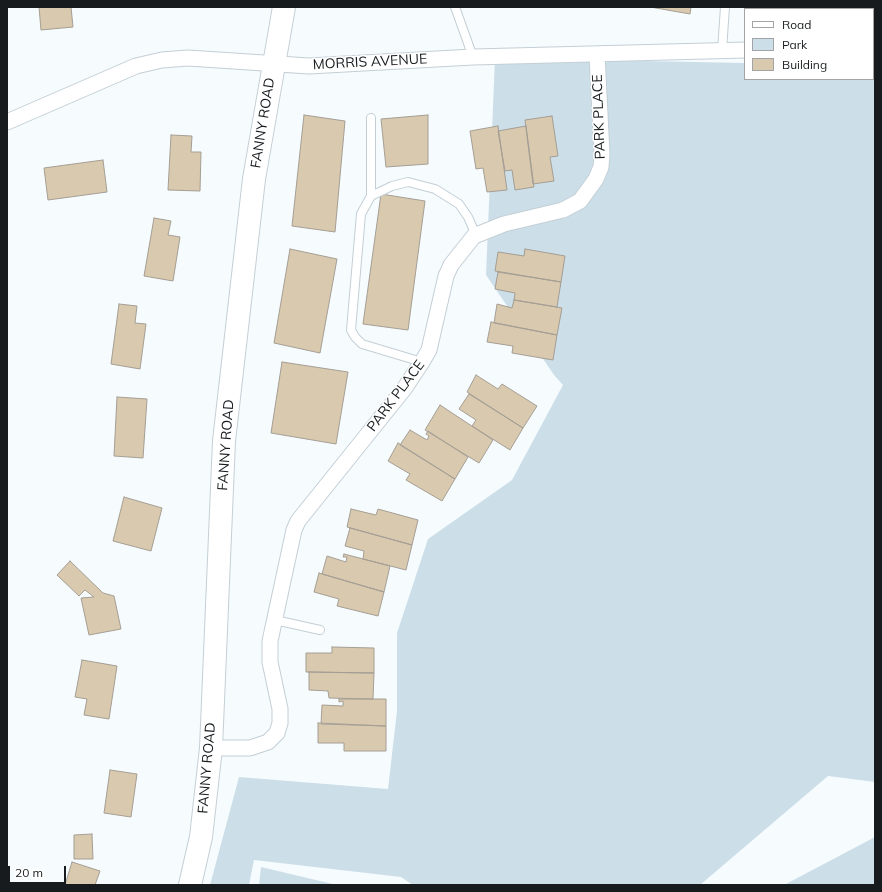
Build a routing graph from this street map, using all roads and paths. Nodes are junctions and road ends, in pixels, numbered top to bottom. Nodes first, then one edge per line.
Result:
1 (284, 7) edge
2 (455, 7) edge
3 (725, 7) edge
4 (722, 50) junction
5 (744, 50) edge
6 (597, 54) junction
7 (473, 57) junction
8 (273, 64) junction
9 (371, 118) dead end
10 (7, 122) edge
11 (371, 196) junction
12 (476, 235) junction
13 (422, 362) junction
14 (275, 620) junction
15 (320, 630) dead end
16 (211, 748) junction
17 (190, 885) edge

1 - 8 main road, FANNY ROAD
2 - 7 lane
3 - 4 lane
4 - 5 street, MORRIS AVENUE
4 - 6 street, MORRIS AVENUE
6 - 7 street, MORRIS AVENUE
6 - 12 street, PARK PLACE
7 - 8 street, MORRIS AVENUE
8 - 10 street, MORRIS AVENUE
8 - 16 main road, FANNY ROAD
9 - 11 lane
11 - 12 lane
11 - 13 lane
12 - 13 street, PARK PLACE
13 - 14 street, PARK PLACE
14 - 15 lane
14 - 16 street, PARK PLACE
16 - 17 main road, FANNY ROAD

